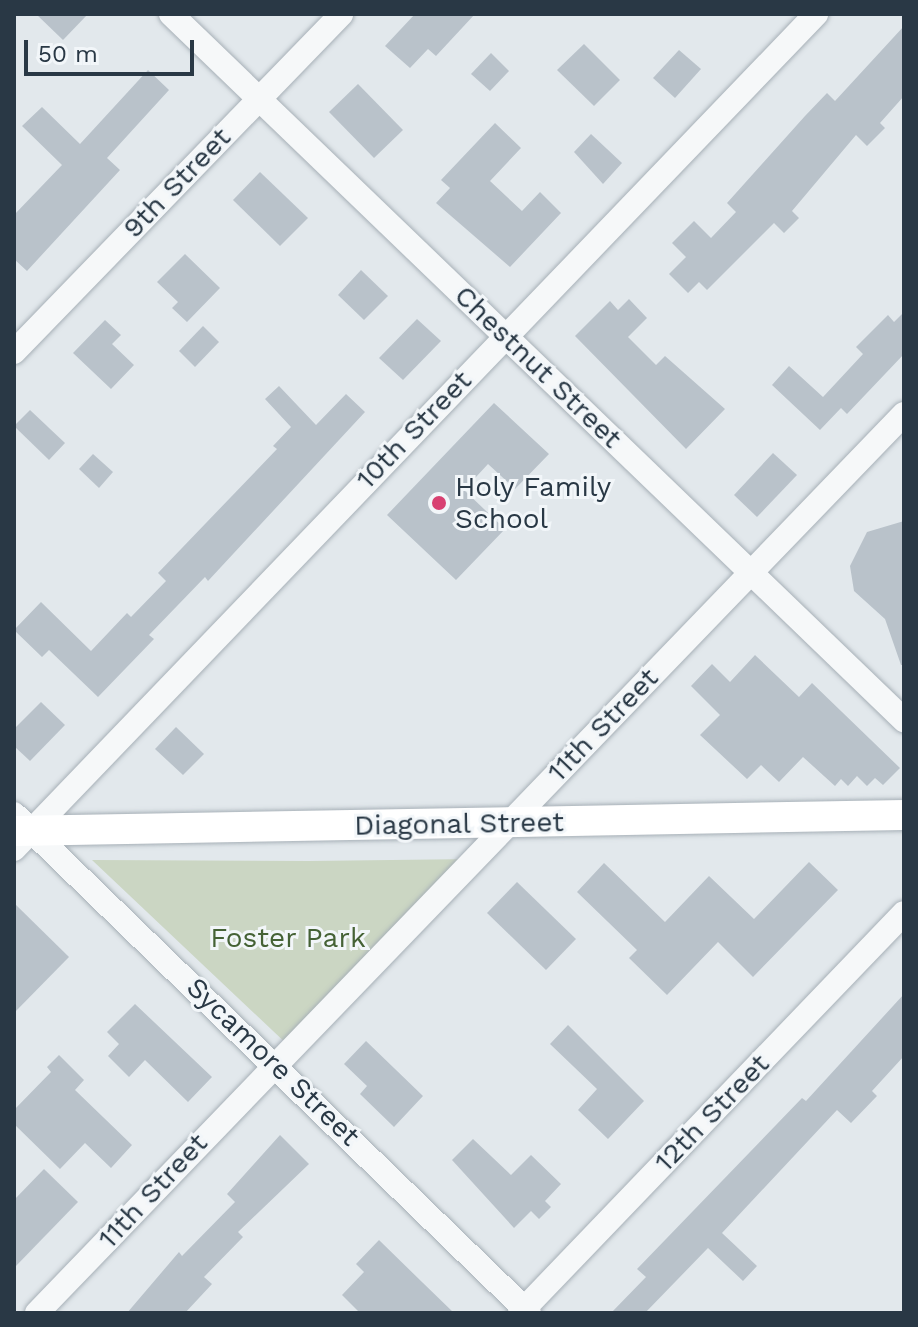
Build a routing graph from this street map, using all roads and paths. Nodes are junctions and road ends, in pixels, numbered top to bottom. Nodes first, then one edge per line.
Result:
1 (171, 14) edge
2 (341, 14) edge
3 (816, 14) edge
4 (259, 99) junction
5 (505, 335) junction
6 (14, 352) edge
7 (904, 414) edge
8 (751, 573) junction
9 (904, 720) edge
10 (904, 815) edge
11 (508, 824) junction
12 (18, 831) edge
13 (904, 913) edge
14 (275, 1062) junction
15 (525, 1311) edge
16 (37, 1313) edge

1 - 4 street, Chestnut Street
2 - 4 street, 9th Street
3 - 5 street, 10th Street
4 - 5 street, Chestnut Street
4 - 6 street, 9th Street
5 - 8 street, Chestnut Street
5 - 12 street, 10th Street
7 - 8 street, 11th Street
8 - 9 street, Chestnut Street
8 - 11 street, 11th Street
10 - 11 main road, Diagonal Street
11 - 12 main road, Diagonal Street
11 - 14 street, 11th Street
12 - 14 street, Sycamore Street
13 - 15 street, 12th Street
14 - 15 street, Sycamore Street
14 - 16 street, 11th Street

